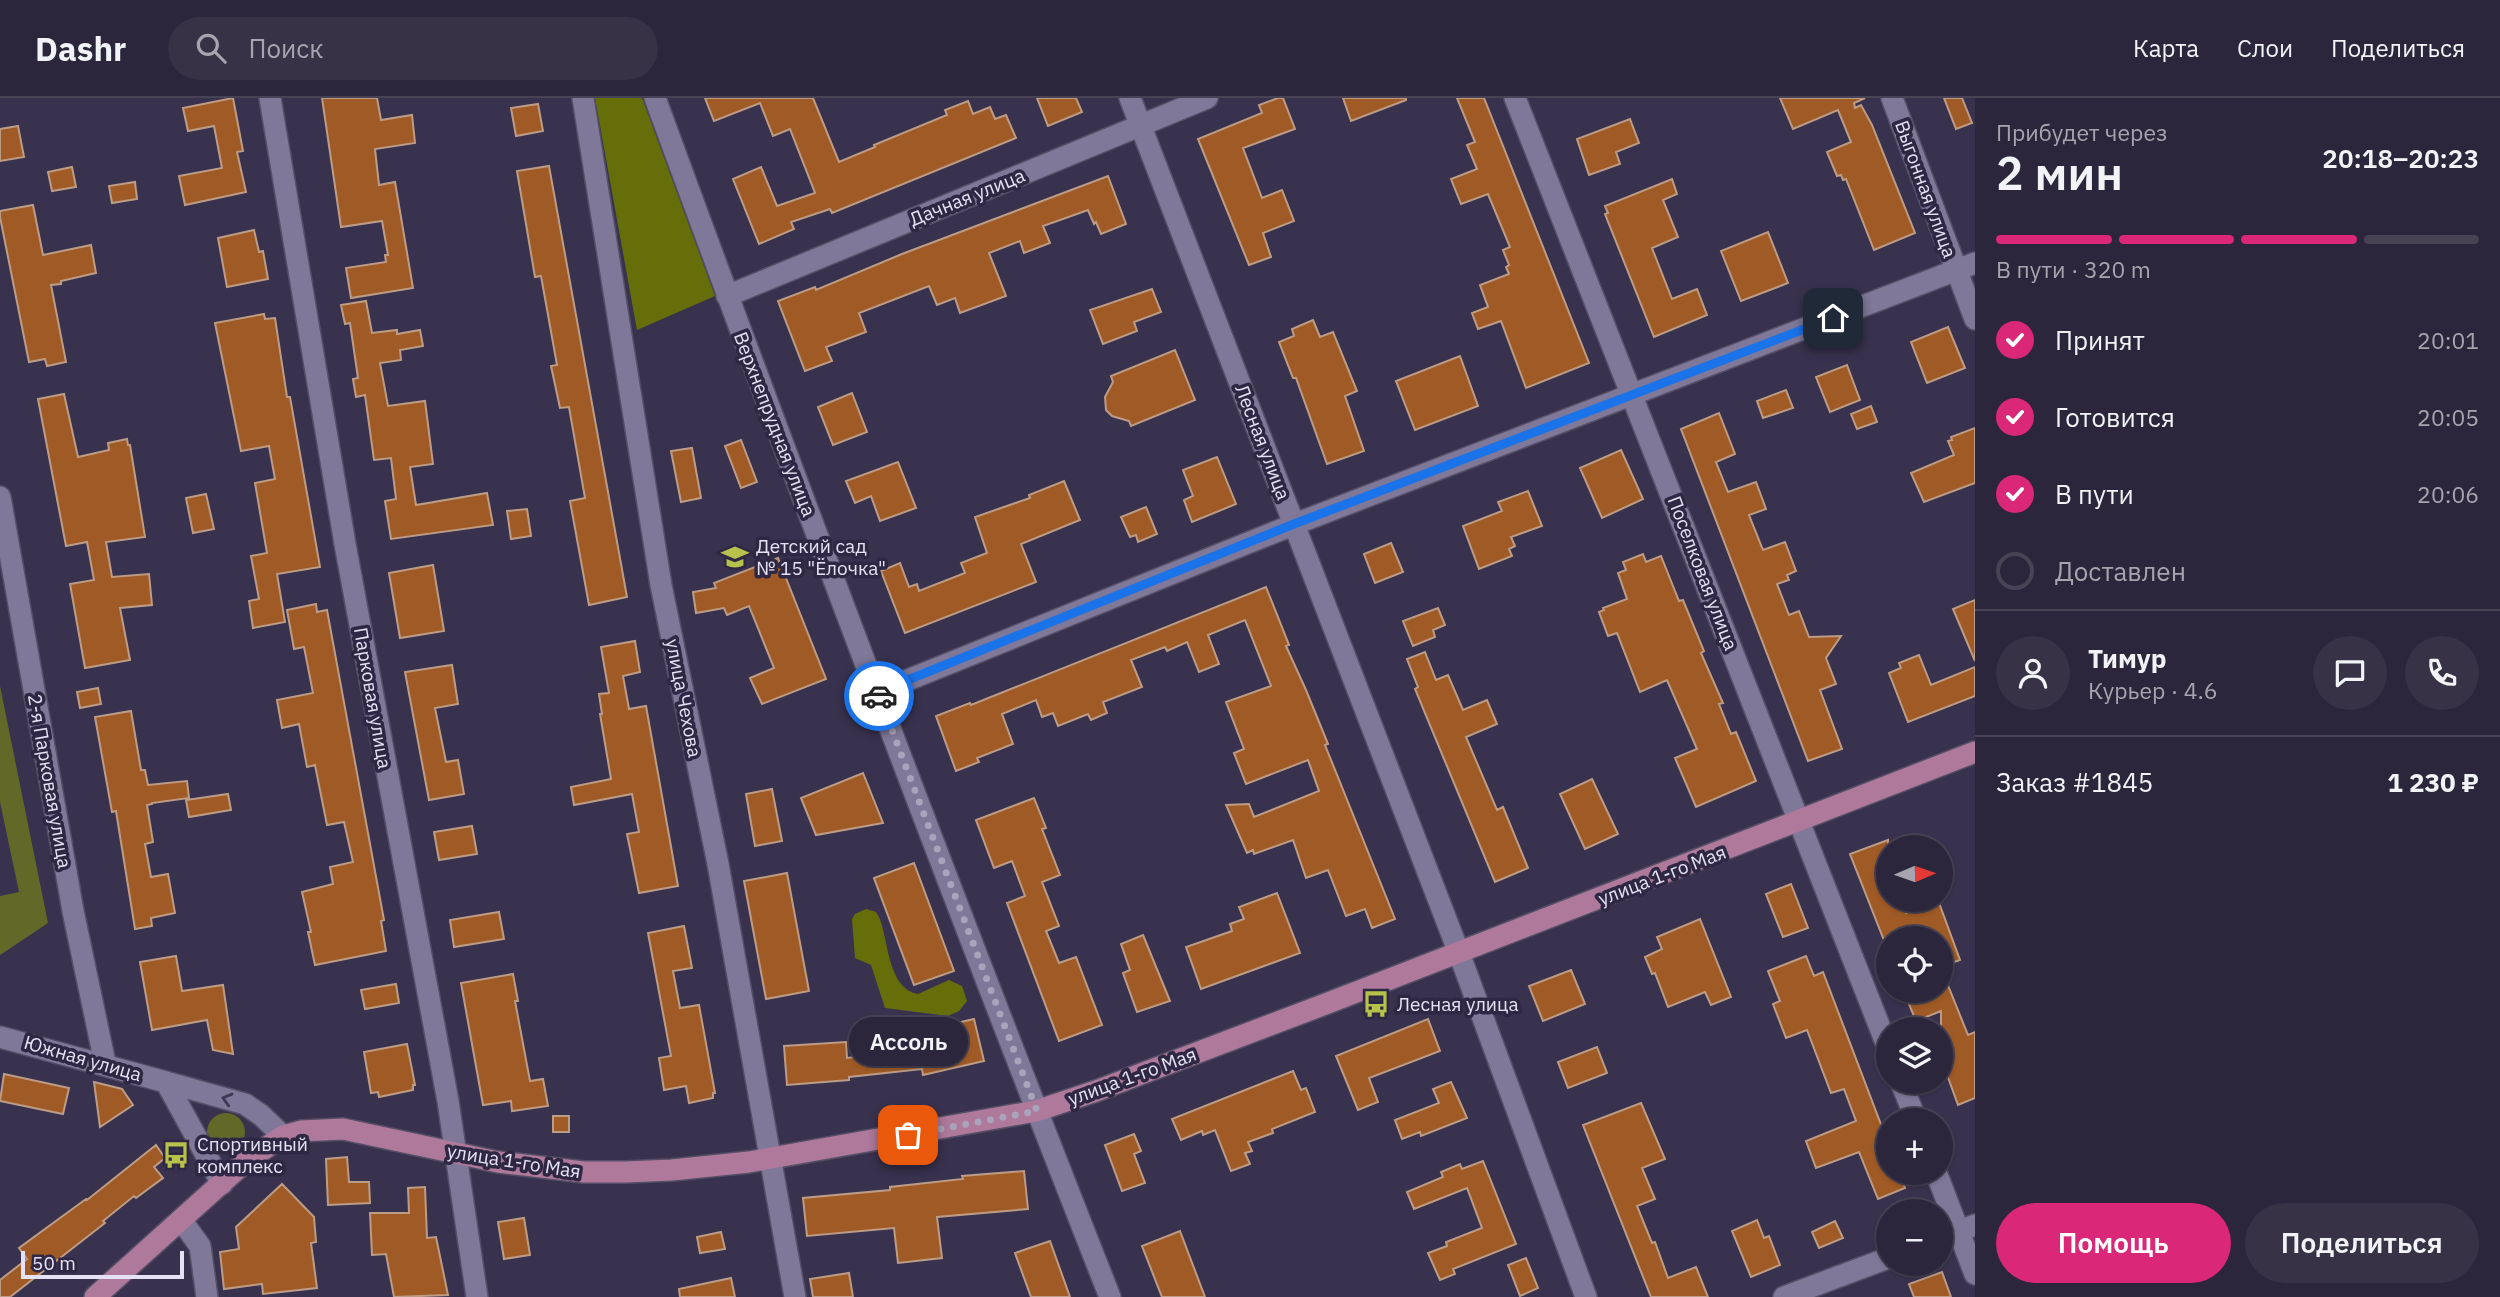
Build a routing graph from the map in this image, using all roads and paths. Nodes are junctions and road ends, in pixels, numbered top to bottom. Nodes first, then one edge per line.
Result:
1 (270, 98) edge
2 (583, 98) edge
3 (654, 98) edge
4 (1130, 98) edge
5 (1207, 98) edge
6 (1515, 98) edge
7 (1892, 98) edge
8 (1141, 125) junction
9 (1965, 266) edge
10 (727, 296) junction
11 (1975, 318) edge
12 (1633, 395) junction
13 (0, 497) edge
14 (1294, 524) junction
15 (878, 692) junction
16 (1975, 752) edge
17 (1800, 821) junction
18 (1459, 953) junction
19 (1876, 1017) edge
20 (0, 1037) edge
21 (105, 1063) junction
22 (166, 1082) junction
23 (1037, 1111) junction
24 (283, 1136) junction
25 (456, 1153) junction
26 (769, 1159) junction
27 (222, 1184) junction
28 (1941, 1185) edge
29 (181, 1220) junction
30 (1958, 1232) edge
31 (1876, 1262) edge
32 (1975, 1274) edge
33 (95, 1297) edge
34 (207, 1297) edge
35 (477, 1297) edge
36 (795, 1297) edge
37 (1110, 1297) edge
38 (1586, 1297) edge
39 (1784, 1297) edge

1 - 25 street, Парковая улица
2 - 26 street, улица Чехова
3 - 10 street, Верхнепрудная улица
4 - 8 street, Лесная улица
5 - 8 street, Дачная улица
6 - 12 street, Поселковая улица
7 - 9 street, Выгонная улица
8 - 10 street, Дачная улица
8 - 14 street, Лесная улица
9 - 11 street, Выгонная улица
9 - 12 street
10 - 15 street, Верхнепрудная улица
12 - 14 street
12 - 17 street, Поселковая улица
13 - 21 street, 2-я Парковая улица
14 - 15 street
14 - 18 street, Лесная улица
15 - 23 street, Верхнепрудная улица
16 - 17 main road, улица 1-го Мая
17 - 18 main road, улица 1-го Мая
17 - 19 street, Поселковая улица
18 - 23 main road, улица 1-го Мая
18 - 38 street, Лесная улица
20 - 21 street, Южная улица
21 - 22 street, Южная улица
24 -> 22 street, Южная улица
22 - 27 street
23 - 26 main road, улица 1-го Мая
23 - 37 street, Верхнепрудная улица
24 - 25 main road, улица 1-го Мая
24 - 27 main road, улица 1-го Мая
25 - 26 main road, улица 1-го Мая
25 - 35 street, Парковая улица
26 - 36 street, улица Чехова
27 - 29 main road, улица 1-го Мая
28 - 30 street
29 - 33 main road, улица 1-го Мая
29 - 34 street
30 - 32 street
31 - 39 street

